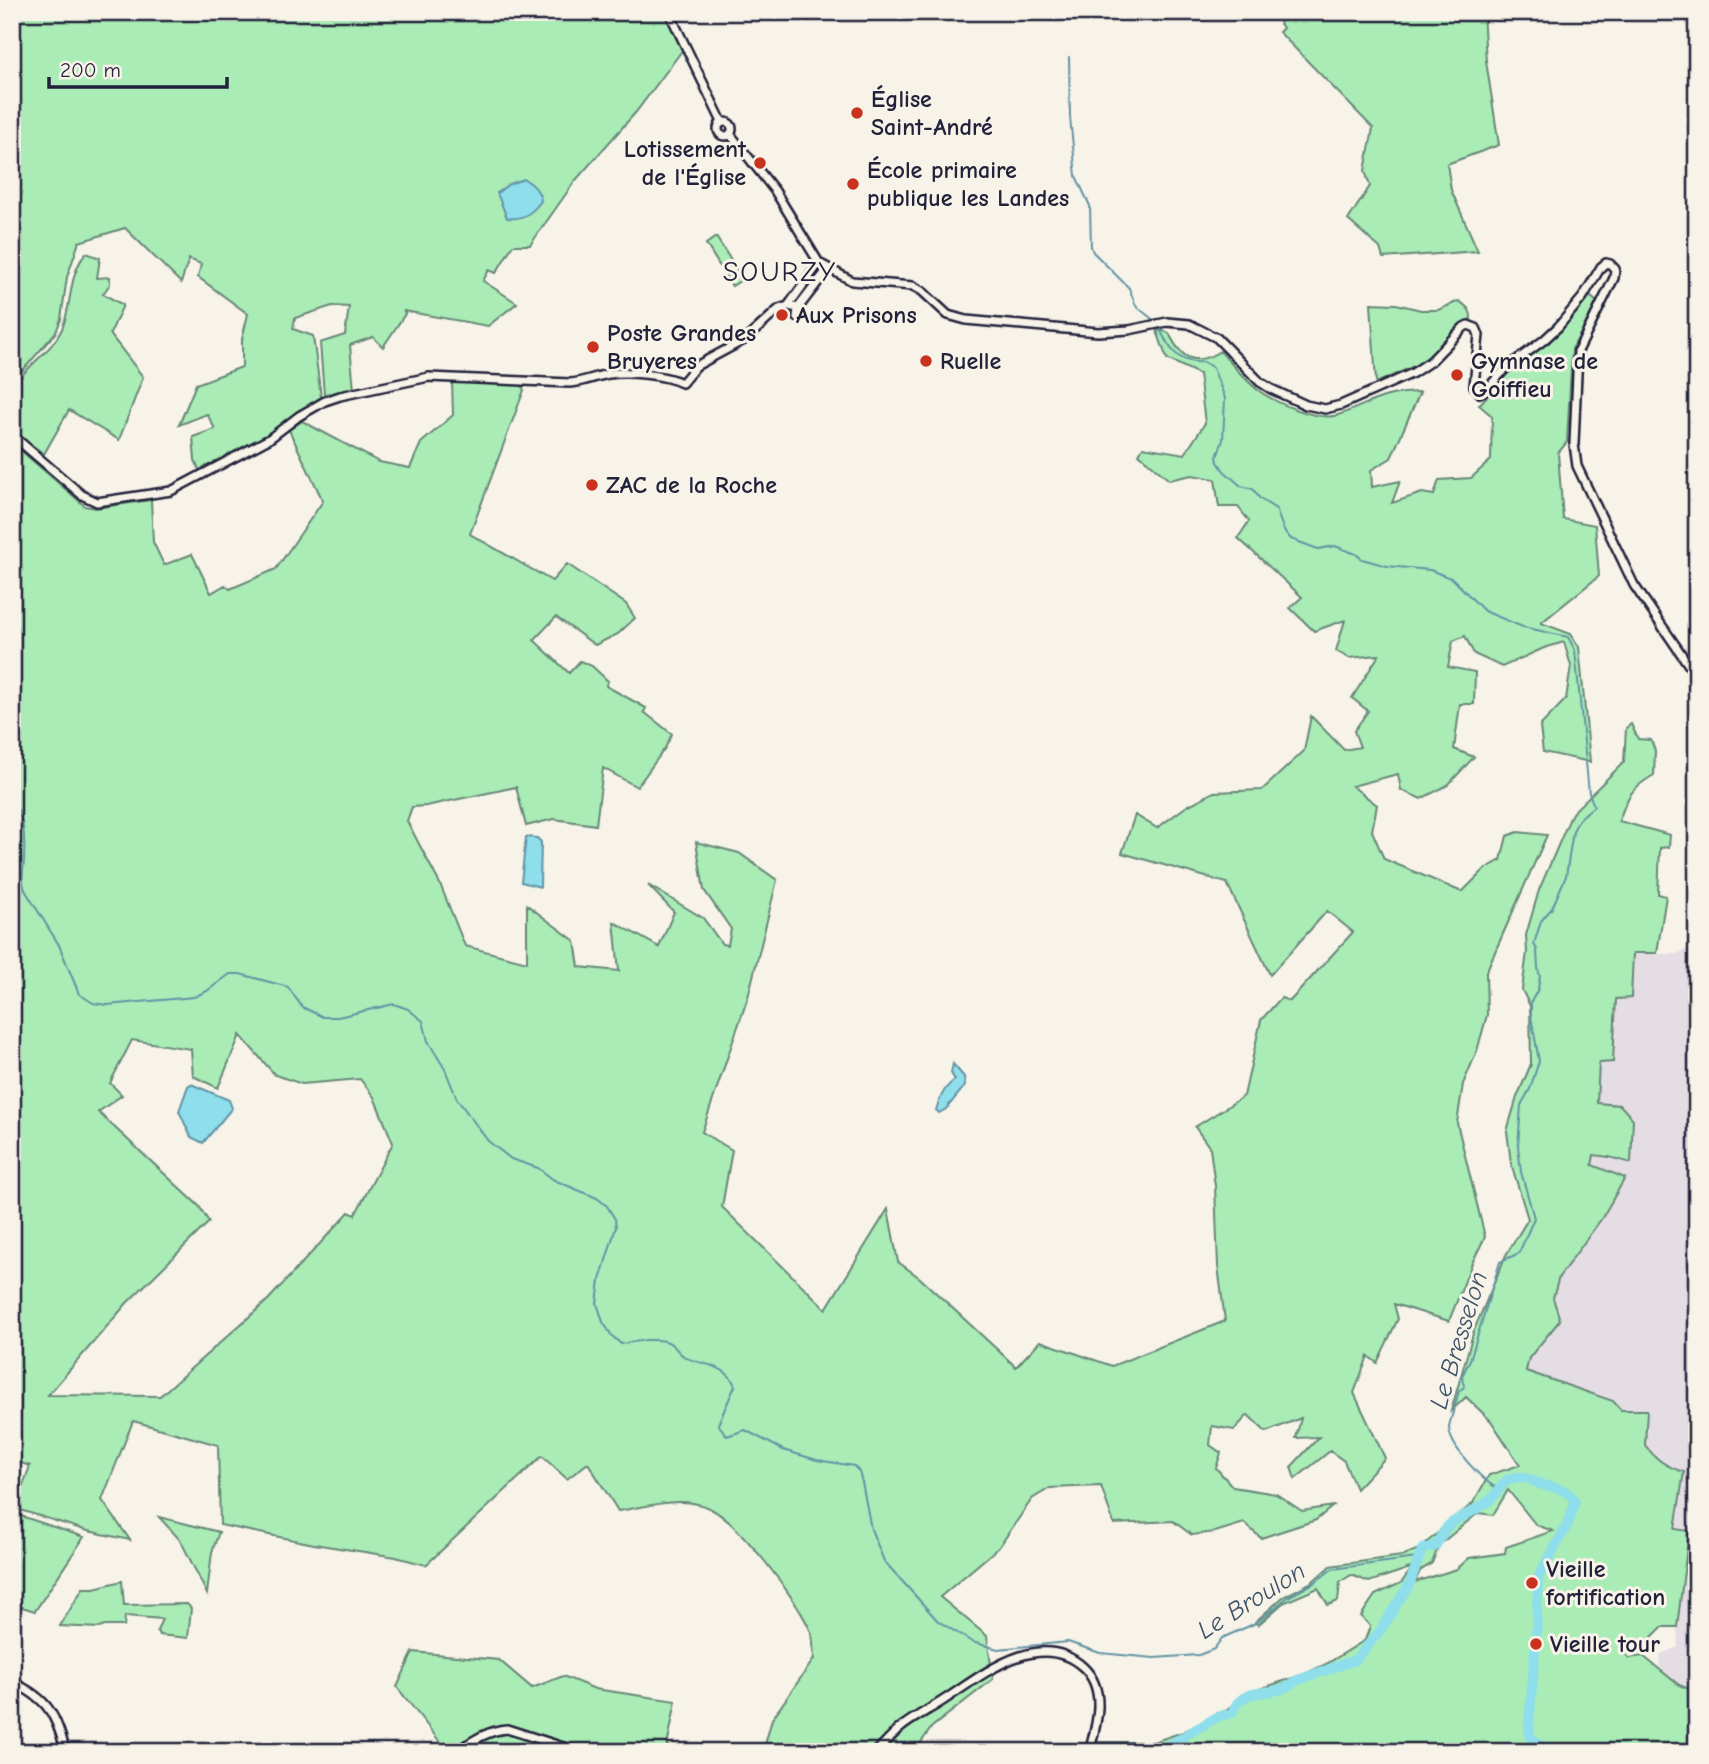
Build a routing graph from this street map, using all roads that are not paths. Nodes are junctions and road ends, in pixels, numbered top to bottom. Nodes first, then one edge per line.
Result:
1 (669, 12) edge
2 (820, 263) junction
3 (828, 269) junction
4 (788, 306) junction
5 (12, 435) edge
6 (1697, 677) edge
7 (12, 1682) edge
8 (1090, 1749) edge
9 (66, 1752) edge
10 (456, 1752) edge
11 (579, 1752) edge
12 (876, 1752) edge

1 - 2 street
2 - 3 street
2 - 4 street
3 - 4 street
3 - 6 street
4 - 5 street
7 - 9 street
8 - 12 street
10 - 11 street

